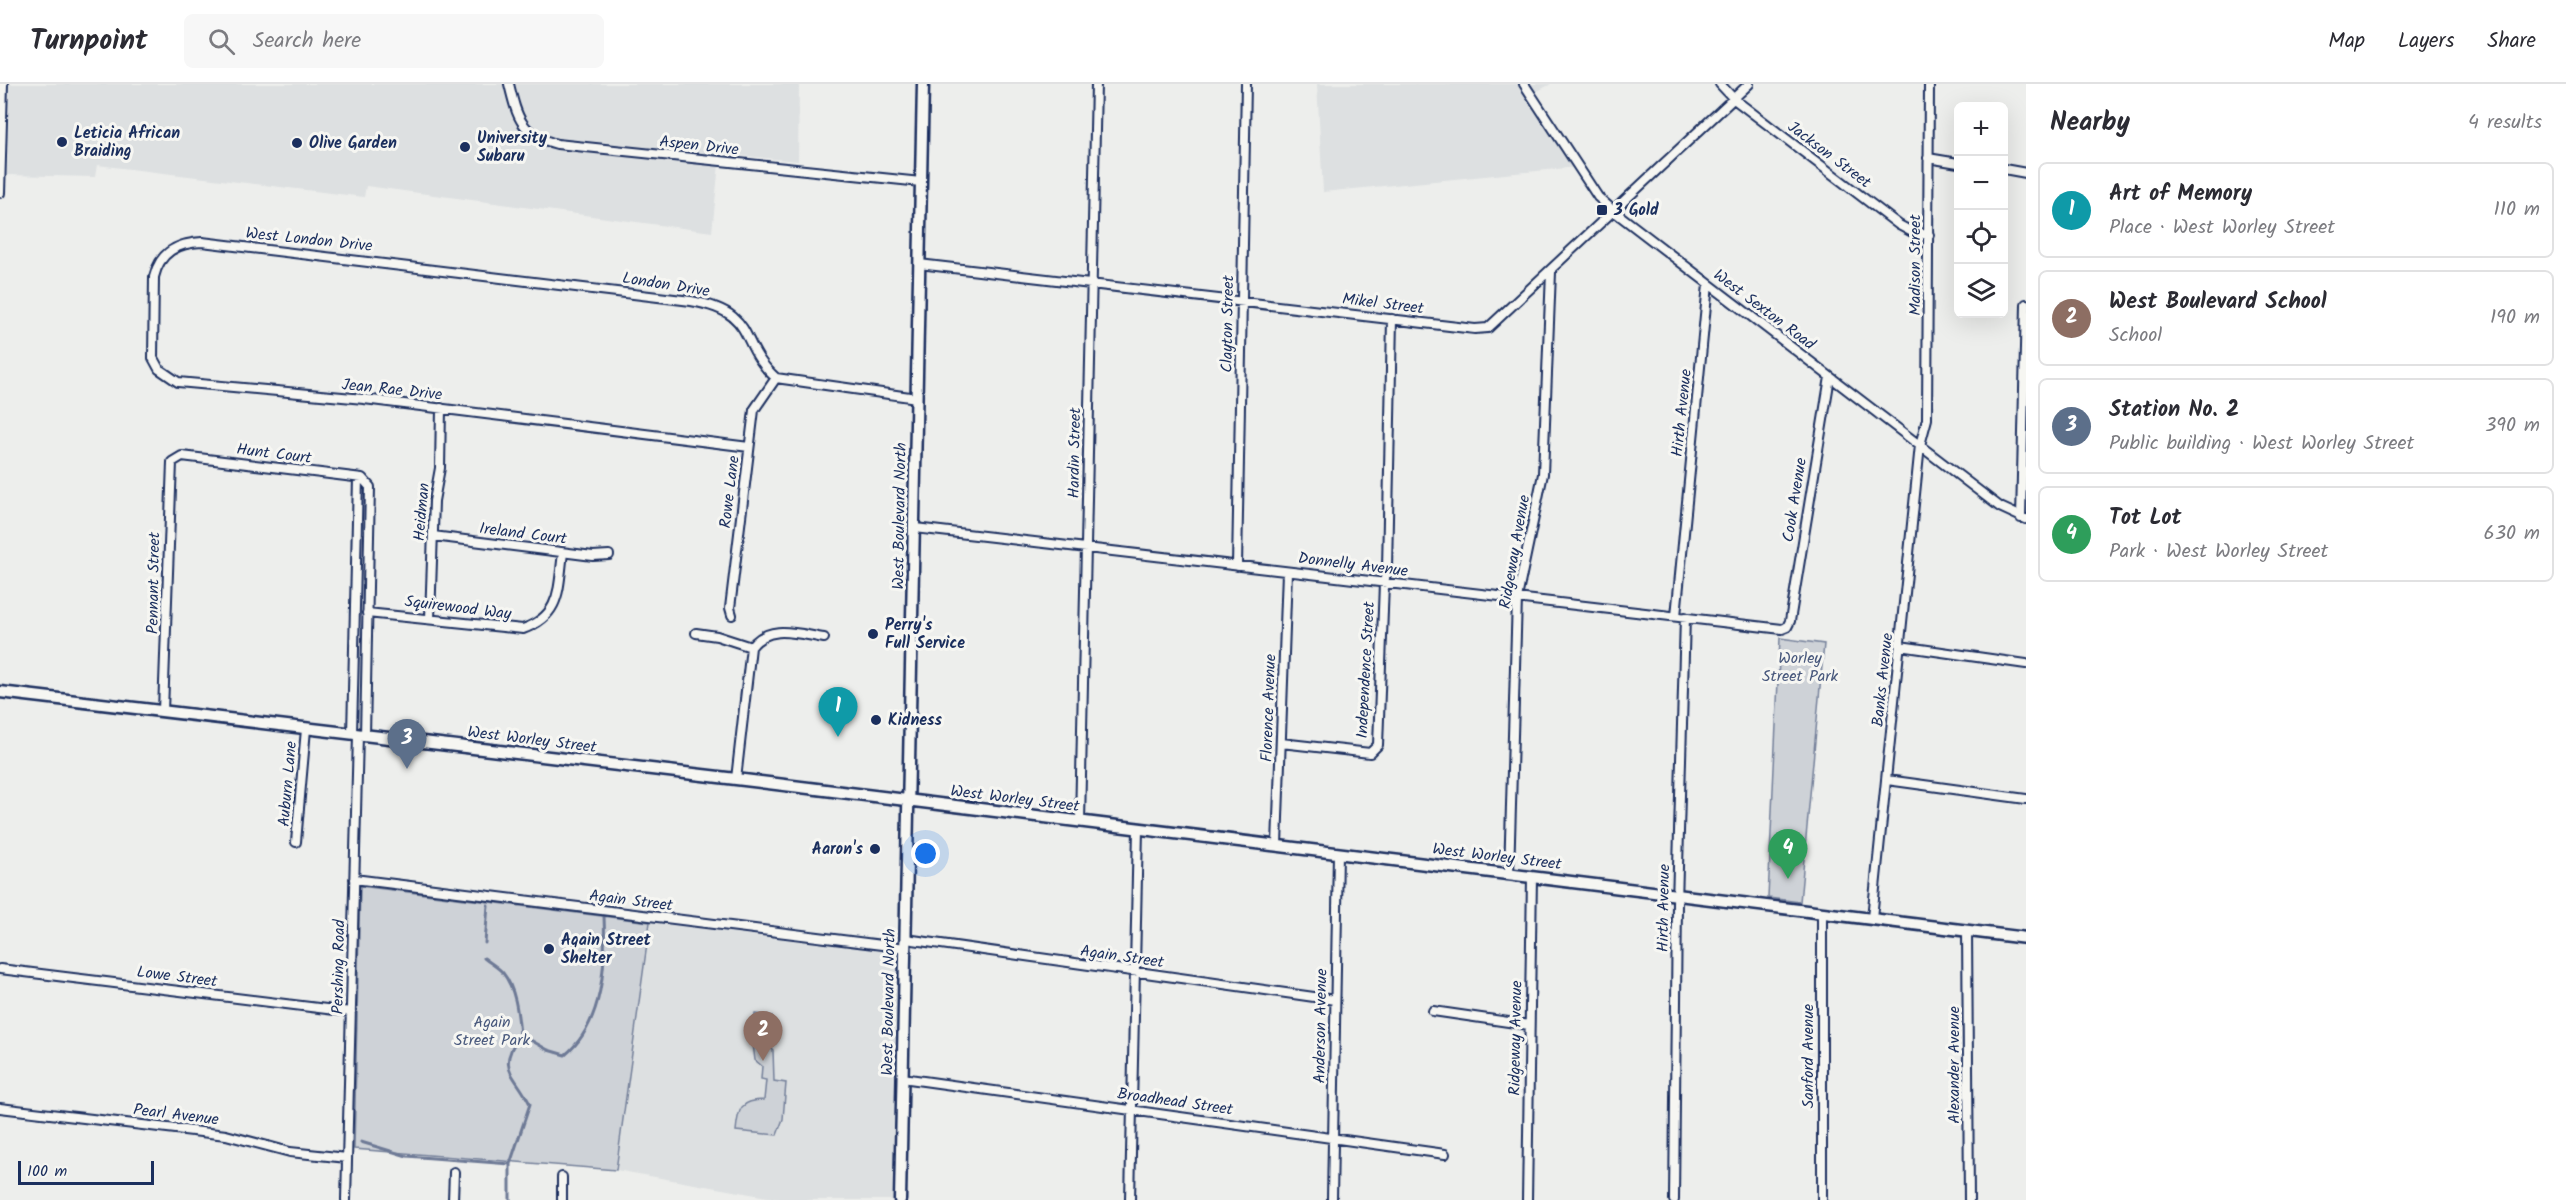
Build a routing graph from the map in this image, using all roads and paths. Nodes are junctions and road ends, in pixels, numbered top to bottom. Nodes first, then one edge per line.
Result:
1 (3, 84) edge
2 (509, 84) edge
3 (923, 84) edge
4 (1096, 84) edge
5 (1246, 84) edge
6 (1524, 84) edge
7 (1720, 84) edge
8 (1749, 84) edge
9 (1929, 84) edge
10 (1734, 99) junction
11 (1, 132) edge
12 (1928, 158) junction
13 (1954, 162) edge
14 (2008, 171) edge
15 (2026, 173) edge
16 (921, 182) junction
17 (0, 193) edge
18 (1615, 212) junction
19 (1929, 235) junction
20 (169, 250) joint
21 (919, 264) junction
22 (447, 270) joint
23 (1551, 272) junction
24 (1708, 284) junction
25 (1092, 285) junction
26 (1242, 302) junction
27 (2026, 304) edge
28 (1392, 319) junction
29 (2025, 359) edge
30 (1830, 377) junction
31 (776, 378) junction
32 (917, 398) junction
33 (441, 408) junction
34 (1920, 444) junction
35 (749, 447) junction
36 (176, 458) joint
37 (358, 478) junction
38 (368, 482) joint
39 (2024, 518) edge
40 (915, 528) junction
41 (433, 536) junction
42 (1087, 547) junction
43 (563, 552) junction
44 (609, 555) dead end
45 (1237, 566) junction
46 (1287, 572) junction
47 (1384, 583) junction
48 (1517, 598) junction
49 (367, 613) junction
50 (732, 615) dead end
51 (1676, 616) junction
52 (1685, 617) junction
53 (430, 619) junction
54 (1787, 627) joint
55 (696, 633) dead end
56 (824, 638) dead end
57 (1900, 646) junction
58 (751, 647) junction
59 (2026, 664) edge
60 (0, 693) edge
61 (163, 711) junction
62 (306, 729) junction
63 (358, 735) junction
64 (1281, 743) junction
65 (736, 779) junction
66 (1887, 780) junction
67 (2026, 799) edge
68 (909, 801) junction
69 (1080, 822) junction
70 (1138, 829) junction
71 (296, 842) dead end
72 (1277, 845) junction
73 (1338, 853) junction
74 (1509, 874) junction
75 (1532, 877) junction
76 (354, 879) junction
77 (1677, 894) junction
78 (1822, 912) junction
79 (1872, 918) junction
80 (1967, 930) junction
81 (2026, 938) edge
82 (906, 944) junction
83 (0, 969) edge
84 (1134, 972) junction
85 (1335, 1000) junction
86 (1433, 1011) dead end
87 (351, 1012) junction
88 (1529, 1025) junction
89 (902, 1078) junction
90 (0, 1108) edge
91 (1132, 1109) junction
92 (1333, 1137) junction
93 (1444, 1154) dead end
94 (347, 1158) junction
95 (454, 1172) dead end
96 (562, 1178) dead end
97 (346, 1200) edge
98 (453, 1200) edge
99 (562, 1200) edge
100 (900, 1200) edge
101 (1130, 1200) edge
102 (1332, 1200) edge
103 (1527, 1200) edge
104 (1674, 1200) edge
105 (1822, 1200) edge
106 (1969, 1200) edge

1 - 11 street
2 - 16 street, Aspen Drive
3 - 16 street, West Boulevard North
4 - 25 street, Hardin Street
5 - 26 street, Clayton Street
6 - 18 street, West Sexton Road
7 - 10 street, Jackson Street
8 - 10 street, Mikel Street
9 - 12 street, Madison Street
10 - 18 street, Mikel Street
10 - 19 street, Jackson Street
11 - 17 street
12 - 13 street
12 - 19 street, Madison Street
14 - 15 street
16 - 21 street, West Boulevard North
18 - 23 street, Mikel Street
18 - 24 street, West Sexton Road
19 - 34 street, Madison Street
20 - 22 street, West London Drive
20 - 33 street, Jean Rae Drive
21 - 25 street, Mikel Street
21 - 32 street, West Boulevard North
22 - 31 street, London Drive
23 - 28 street, Mikel Street
23 - 48 street, Ridgeway Avenue
24 - 30 street, West Sexton Road
24 - 51 street, Hirth Avenue
25 - 26 street, Mikel Street
25 - 42 street, Hardin Street
26 - 28 street, Mikel Street
26 - 45 street, Clayton Street
27 - 29 street
28 - 47 street, Independence Street
29 - 39 street
30 - 34 street, West Sexton Road
30 - 54 street, Cook Avenue
31 - 32 street
31 - 35 street, Rowe Lane
32 - 40 street, West Boulevard North
33 - 35 street, Jean Rae Drive
33 - 41 street, Heidman
34 - 39 street, West Sexton Road
34 - 57 street, Banks Avenue
35 - 50 street, Rowe Lane
36 - 37 street, Hunt Court
36 - 61 street, Pennant Street
37 - 38 street, Hunt Court
37 - 63 street
38 - 49 street, Pershing Road
40 - 42 street, Donnelly Avenue
40 - 68 street, West Boulevard North
41 - 43 street, Ireland Court
41 - 53 street, Heidman
42 - 45 street, Donnelly Avenue
42 - 69 street, Hardin Street
43 - 44 street, Ireland Court
43 - 53 street, Squirewood Way
45 - 46 street, Donnelly Avenue
46 - 47 street, Donnelly Avenue
46 - 64 street, Florence Avenue
47 - 48 street, Donnelly Avenue
47 - 64 street, Independence Street
48 - 51 street, Donnelly Avenue
48 - 74 street, Ridgeway Avenue
49 - 53 street, Squirewood Way
49 - 63 street, Pershing Road
51 - 52 street, Donnelly Avenue
52 - 54 street, Donnelly Avenue
52 - 77 street, Hirth Avenue
55 - 58 street
56 - 58 street
57 - 59 street
57 - 66 street, Banks Avenue
58 - 65 street
60 - 61 street, West Worley Street
61 - 62 street, West Worley Street
62 - 63 street, West Worley Street
62 - 71 street, Auburn Lane
63 - 65 street, West Worley Street
63 - 76 street, Pershing Road
64 - 72 street, Florence Avenue
65 - 68 street, West Worley Street
66 - 67 street
66 - 79 street, Banks Avenue
68 - 69 street, West Worley Street
68 - 82 street, West Boulevard North
69 - 70 street, West Worley Street
70 - 72 street, West Worley Street
70 - 84 street
72 - 73 street, West Worley Street
73 - 74 street, West Worley Street
73 - 85 street, Anderson Avenue
74 - 75 street, West Worley Street
75 - 77 street, West Worley Street
75 - 88 street, Ridgeway Avenue
76 - 82 street, Again Street
76 - 87 street, Pershing Road
77 - 78 street, West Worley Street
77 - 104 street, Hirth Avenue
78 - 79 street, West Worley Street
78 - 105 street, Sanford Avenue
79 - 80 street, West Worley Street
80 - 81 street, West Worley Street
80 - 106 street, Alexander Avenue
82 - 84 street, Again Street
82 - 89 street, West Boulevard North
83 - 87 street, Lowe Street
84 - 85 street, Again Street
84 - 91 street
85 - 92 street, Anderson Avenue
86 - 88 street
87 - 94 street, Pershing Road
88 - 103 street, Ridgeway Avenue
89 - 91 street, Broadhead Street
89 - 100 street, West Boulevard North
90 - 94 street, Pearl Avenue
91 - 92 street, Broadhead Street
91 - 101 street
92 - 93 street, Broadhead Street
92 - 102 street, Anderson Avenue
94 - 97 street, Pershing Road
95 - 98 street
96 - 99 street

